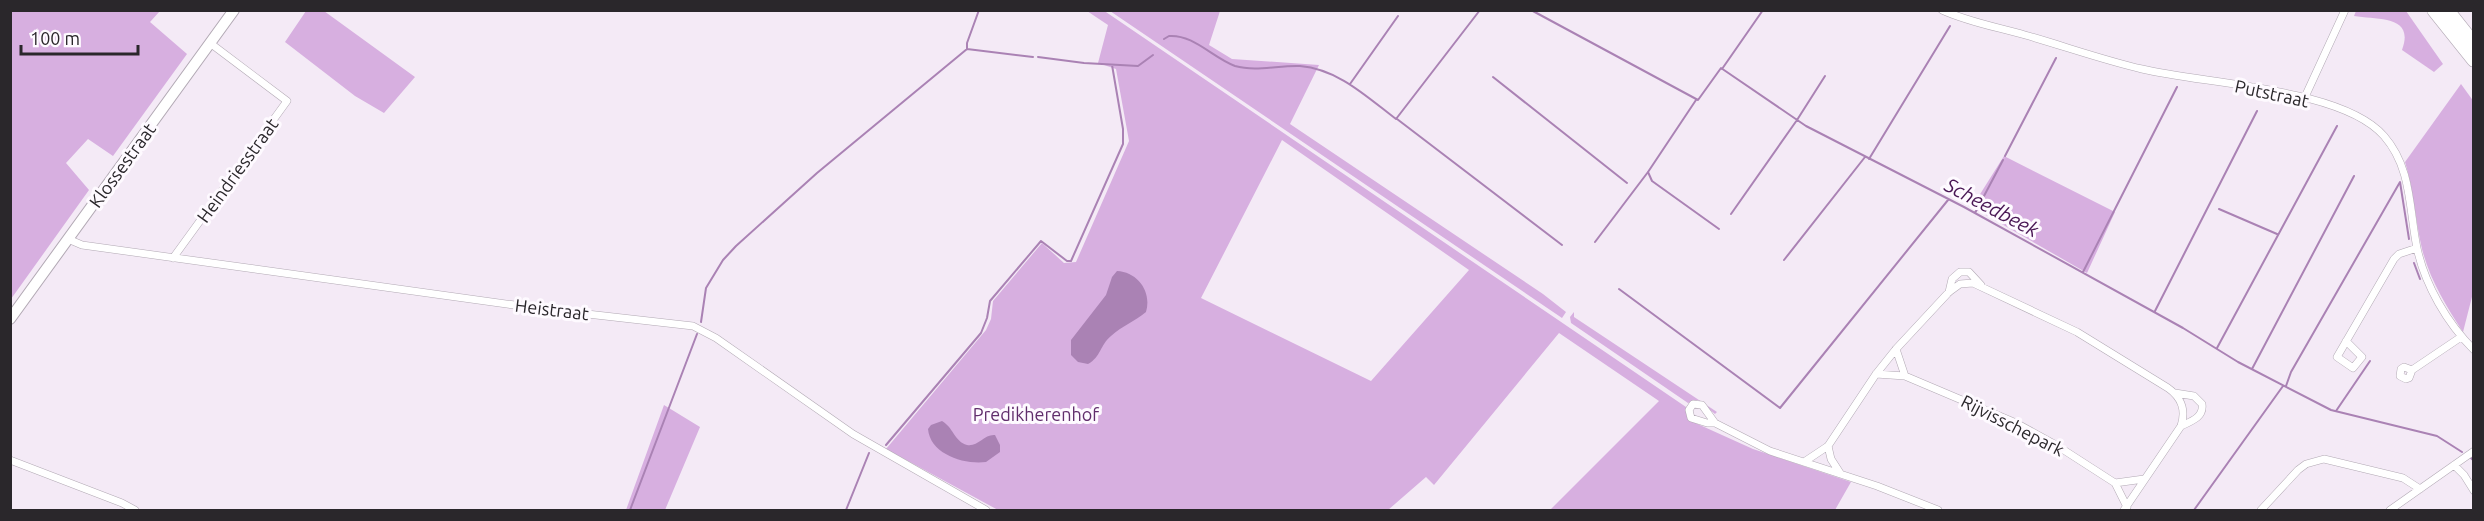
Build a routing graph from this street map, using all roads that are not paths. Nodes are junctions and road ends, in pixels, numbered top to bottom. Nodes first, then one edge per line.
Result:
1 (234, 10) edge
2 (1942, 10) edge
3 (2345, 10) edge
4 (2426, 10) edge
5 (2434, 10) edge
6 (2447, 10) edge
7 (2454, 35) junction
8 (210, 43) junction
9 (2474, 44) edge
10 (2474, 60) edge
11 (2304, 99) junction
12 (68, 239) junction
13 (2417, 248) junction
14 (173, 258) junction
15 (1981, 285) junction
16 (1949, 292) junction
17 (10, 319) edge
18 (2462, 336) junction
19 (2346, 341) dead end
20 (1896, 349) junction
21 (2474, 350) edge
22 (2412, 370) dead end
23 (1876, 374) junction
24 (1905, 376) junction
25 (2175, 393) junction
26 (1715, 423) dead end
27 (2181, 426) junction
28 (1828, 446) junction
29 (2474, 451) edge
30 (10, 460) edge
31 (1804, 462) junction
32 (2454, 465) junction
33 (1840, 473) junction
34 (2144, 479) junction
35 (2115, 483) junction
36 (2420, 489) junction
37 (2474, 491) edge
38 (2126, 509) edge
39 (135, 510) edge
40 (986, 510) edge
41 (1938, 510) edge
42 (2261, 510) edge
43 (2390, 510) edge

1 - 8 street, Klossestraat
2 - 11 street, Putstraat
3 - 11 street
4 - 7 highway
5 - 7 highway
6 - 9 highway
7 - 10 highway
8 - 12 street, Klossestraat
8 - 14 street, Heindriesstraat
11 - 13 street, Putstraat
12 - 14 street, Heistraat
12 - 17 street, Klossestraat
13 - 18 street, Putstraat
13 - 19 street
14 - 40 street, Heistraat
15 - 16 street
15 - 16 street
15 - 25 street
16 - 20 street
18 - 21 street, Putstraat
18 - 22 street
20 - 23 street
20 - 24 street
23 - 24 street, Rijvisschepark
23 - 28 street
24 - 35 street, Rijvisschepark
25 - 27 street
25 - 27 street
26 - 31 street
27 - 34 street
28 - 31 street
28 - 33 street
29 - 32 street
30 - 39 street
31 - 33 street
32 - 36 street
32 - 37 street
33 - 41 street
34 - 35 street
34 - 38 street
35 - 38 street
36 - 42 street
36 - 43 street

